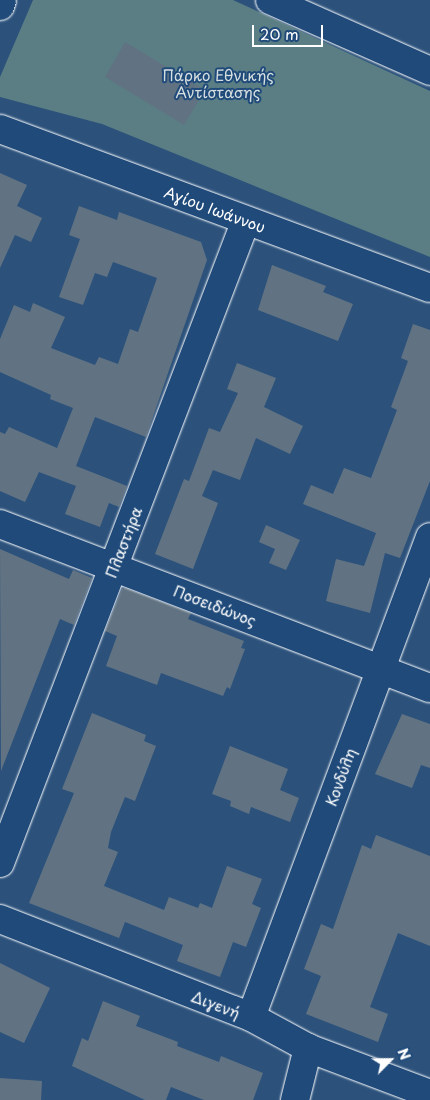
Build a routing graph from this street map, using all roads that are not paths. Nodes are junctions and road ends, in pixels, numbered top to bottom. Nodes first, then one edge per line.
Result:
1 (2, 0) edge
2 (270, 0) edge
3 (0, 6) edge
4 (428, 65) edge
5 (0, 129) edge
6 (246, 220) junction
7 (430, 288) edge
8 (0, 524) edge
9 (430, 537) edge
10 (114, 566) junction
11 (380, 669) junction
12 (430, 688) edge
13 (0, 863) edge
14 (0, 919) edge
15 (251, 1017) junction
16 (308, 1048) junction
17 (430, 1094) edge
18 (295, 1100) edge

1 - 3 street
2 - 4 street
5 - 6 street, Αγίου Ιωάννου
6 - 7 street, Αγίου Ιωάννου
6 - 10 street, Πλαστήρα
8 - 10 street, Ποσειδώνος
9 - 11 street, Κονδύλη
10 - 11 street, Ποσειδώνος
10 - 13 street, Πλαστήρα
11 - 12 street, Ποσειδώνος
11 - 15 street, Κονδύλη
14 - 15 street, Διγενή
15 - 16 street, Διγενή
16 - 17 street, Διγενή
16 - 18 street

